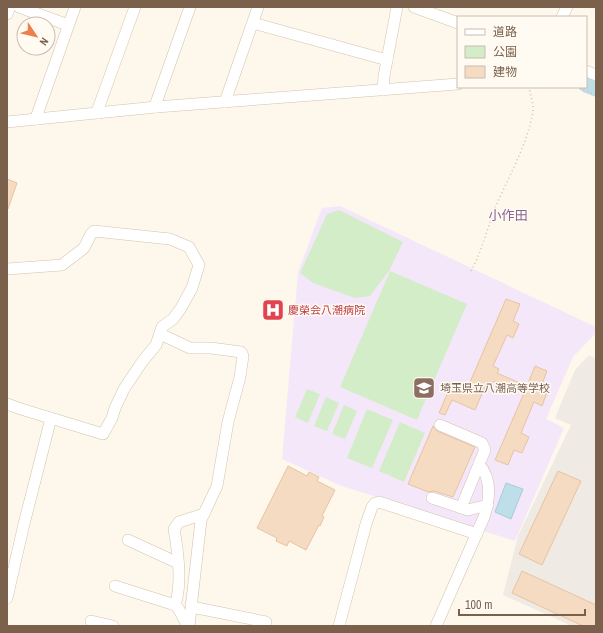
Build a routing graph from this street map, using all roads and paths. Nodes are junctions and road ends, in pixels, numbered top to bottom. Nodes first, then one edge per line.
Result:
1 (10, 7) edge
2 (19, 7) edge
3 (75, 7) edge
4 (135, 7) edge
5 (190, 7) edge
6 (258, 7) edge
7 (397, 7) edge
8 (414, 7) edge
9 (567, 7) edge
10 (7, 14) edge
11 (562, 16) edge
12 (253, 23) junction
13 (457, 24) edge
14 (68, 25) junction
15 (387, 60) junction
16 (457, 84) edge
17 (530, 88) edge
18 (578, 88) edge
19 (383, 90) junction
20 (596, 95) edge
21 (226, 102) junction
22 (156, 107) junction
23 (99, 113) junction
24 (37, 119) junction
25 (7, 122) edge
26 (7, 269) edge
27 (471, 271) dead end
28 (160, 334) junction
29 (7, 404) edge
30 (51, 418) junction
31 (440, 425) dead end
32 (479, 464) junction
33 (432, 498) dead end
34 (488, 505) junction
35 (461, 508) junction
36 (204, 514) junction
37 (477, 534) junction
38 (128, 540) dead end
39 (178, 563) junction
40 (114, 586) dead end
41 (7, 598) edge
42 (175, 605) junction
43 (192, 607) junction
44 (91, 621) dead end
45 (248, 622) edge
46 (266, 622) dead end
47 (113, 626) edge
48 (188, 626) edge
49 (339, 626) edge
50 (436, 626) edge

1 - 10 street
2 - 14 street
3 - 14 street
4 - 23 street
5 - 22 street
6 - 12 street
7 - 15 street
8 - 13 street
9 - 11 street
12 - 15 street
12 - 21 street
14 - 24 street
15 - 19 street
16 - 19 street
17 - 27 path
18 - 20 path
19 - 21 street
21 - 22 street
22 - 23 street
23 - 24 street
24 - 25 street
26 - 28 street
28 - 30 street
28 - 36 street
29 - 30 street
30 - 41 street
31 - 32 street
32 - 34 street
32 - 35 street
33 - 35 street
34 - 35 street
34 - 37 street
36 - 39 street
36 - 43 street
37 - 49 street
37 - 50 street
38 - 39 street
39 - 42 street
40 - 42 street
42 - 48 street
43 - 45 street
43 - 48 street
44 - 47 street
45 - 46 street

